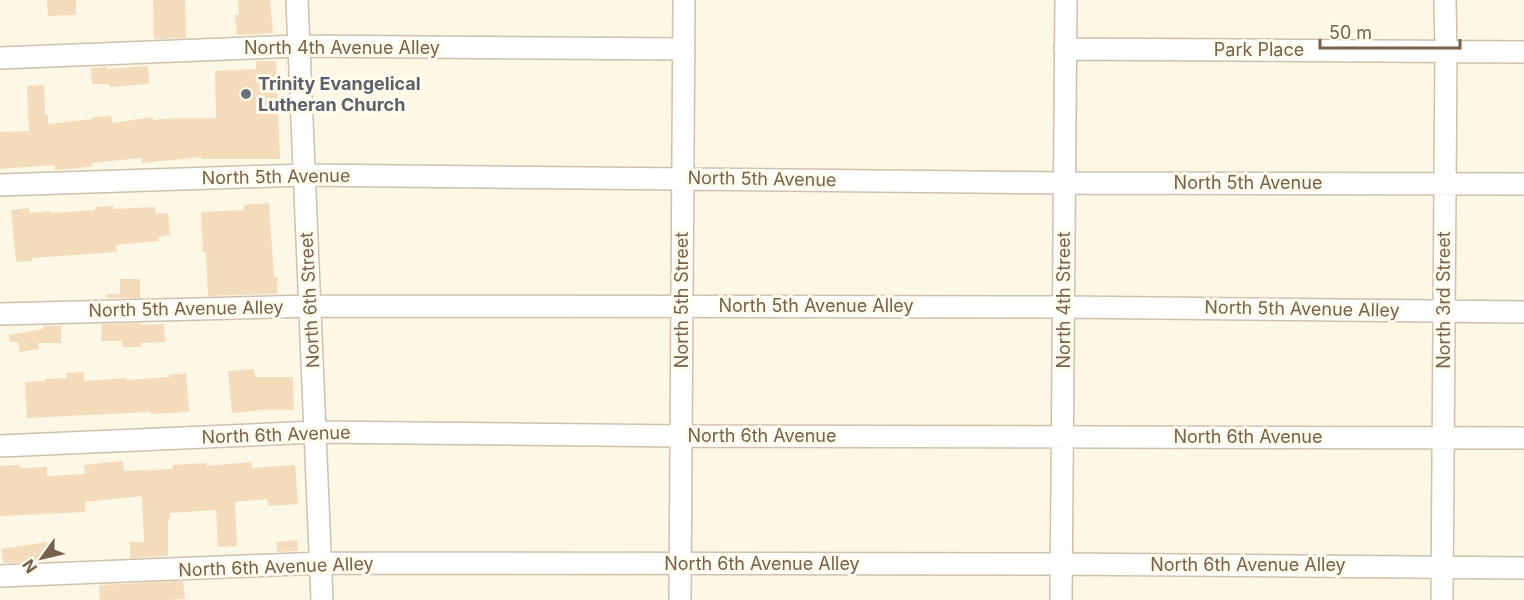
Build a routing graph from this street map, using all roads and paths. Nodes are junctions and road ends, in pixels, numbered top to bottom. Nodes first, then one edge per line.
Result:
1 (297, 0) edge
2 (684, 0) edge
3 (1066, 0) edge
4 (1445, 0) edge
5 (299, 46) junction
6 (684, 49) junction
7 (1065, 50) junction
8 (1446, 51) junction
9 (1524, 52) edge
10 (0, 58) edge
11 (304, 175) junction
12 (683, 178) junction
13 (1065, 183) junction
14 (1444, 184) junction
15 (1524, 184) edge
16 (0, 185) edge
17 (310, 306) junction
18 (682, 306) junction
19 (1064, 307) junction
20 (1444, 311) junction
21 (1524, 312) edge
22 (0, 314) edge
23 (316, 432) junction
24 (682, 436) junction
25 (1063, 436) junction
26 (1443, 437) junction
27 (1524, 438) edge
28 (0, 446) edge
29 (321, 564) junction
30 (680, 564) junction
31 (1062, 564) junction
32 (1442, 567) junction
33 (1524, 568) edge
34 (0, 576) edge
35 (322, 600) edge
36 (680, 600) edge
37 (1061, 600) edge
38 (1442, 600) edge

1 - 5 street, North 6th Street
2 - 6 street, North 5th Street
3 - 7 street, North 4th Street
4 - 8 street, North 3rd Street
5 - 6 street, North 4th Avenue Alley
5 - 10 street, North 4th Avenue Alley
5 - 11 street, North 6th Street
6 - 12 street, North 5th Street
7 - 8 street, Park Place
7 - 13 street, North 4th Street
8 - 9 street, Park Place
8 - 14 street, North 3rd Street
11 - 12 street, North 5th Avenue
11 - 16 street, North 5th Avenue
11 - 17 street, North 6th Street
12 - 13 street, North 5th Avenue
12 - 18 street, North 5th Street
13 - 14 street, North 5th Avenue
13 - 19 street, North 4th Street
14 - 15 street, North 5th Avenue
14 - 20 street, North 3rd Street
17 - 18 street, North 5th Avenue Alley
17 - 22 street, North 5th Avenue Alley
17 - 23 street, North 6th Street
18 - 19 street, North 5th Avenue Alley
18 - 24 street, North 5th Street
19 - 20 street, North 5th Avenue Alley
19 - 25 street, North 4th Street
20 - 21 street, North 5th Avenue Alley
20 - 26 street, North 3rd Street
23 - 24 street, North 6th Avenue
23 - 28 street, North 6th Avenue
23 - 29 street, North 6th Street
24 - 25 street, North 6th Avenue
24 - 30 street, North 5th Street
25 - 26 street, North 6th Avenue
25 - 31 street, North 4th Street
26 - 27 street, North 6th Avenue
26 - 32 street, North 3rd Street
29 - 30 street, North 6th Avenue Alley
29 - 34 street, North 6th Avenue Alley
29 - 35 street, North 6th Street
30 - 31 street, North 6th Avenue Alley
30 - 36 street, North 5th Street
31 - 32 street, North 6th Avenue Alley
31 - 37 street, North 4th Street
32 - 33 street, North 6th Avenue Alley
32 - 38 street, North 3rd Street

